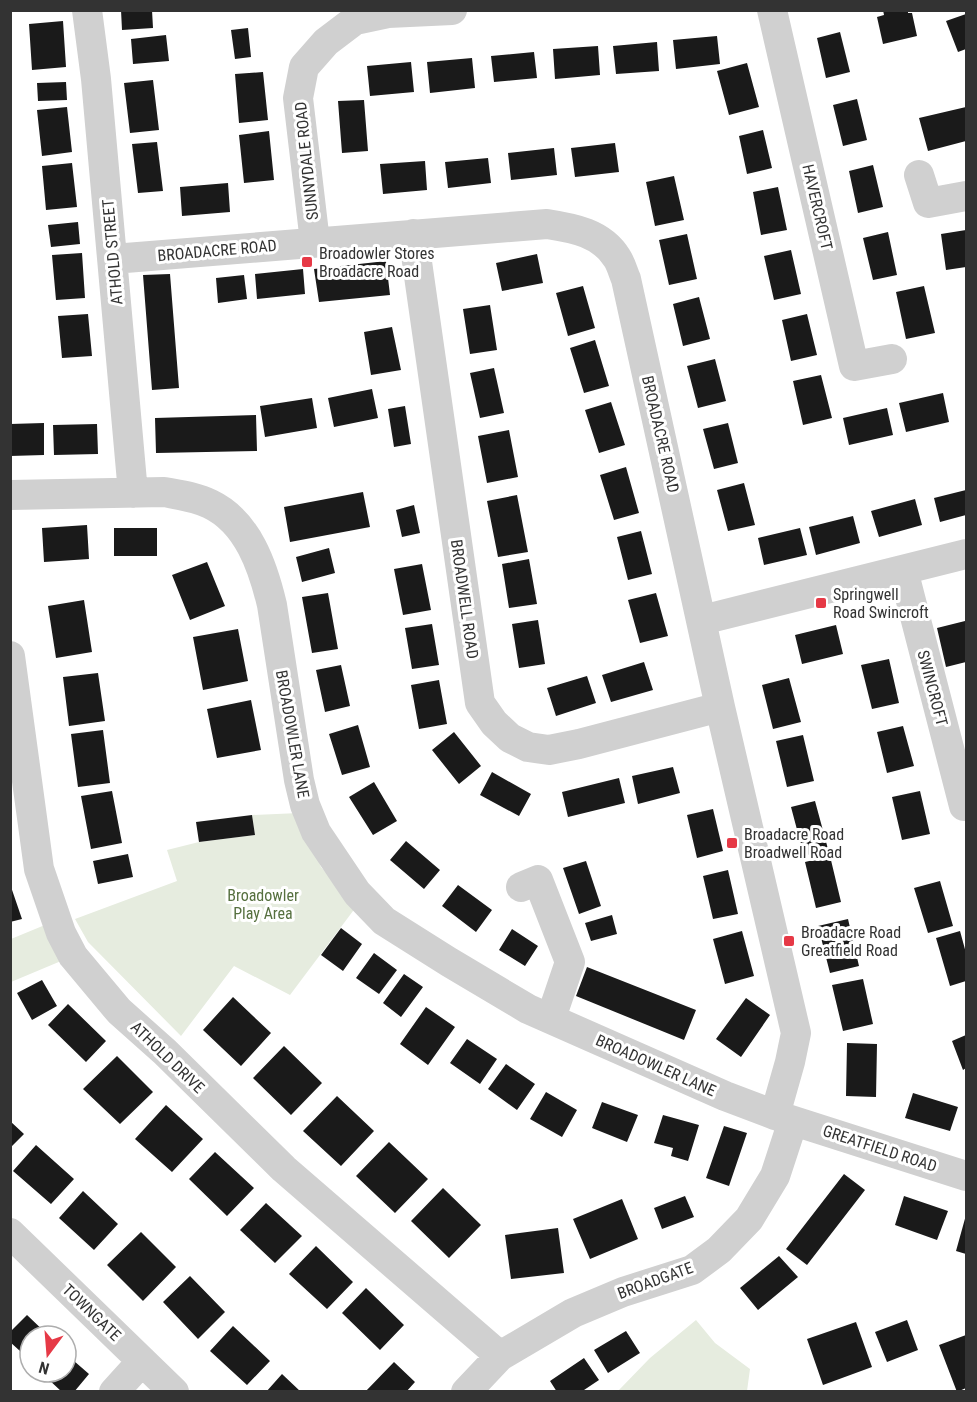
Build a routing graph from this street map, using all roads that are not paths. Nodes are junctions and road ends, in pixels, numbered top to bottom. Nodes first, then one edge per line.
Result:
1 (87, 10) edge
2 (452, 10) edge
3 (772, 10) edge
4 (919, 175) dead end
5 (966, 196) edge
6 (412, 234) junction
7 (315, 242) junction
8 (113, 259) junction
9 (892, 359) dead end
10 (133, 493) junction
11 (10, 495) edge
12 (966, 554) edge
13 (903, 570) junction
14 (702, 620) junction
15 (10, 656) edge
16 (720, 707) junction
17 (964, 806) dead end
18 (521, 887) dead end
19 (551, 1018) junction
20 (784, 1118) junction
21 (966, 1176) edge
22 (10, 1233) edge
23 (500, 1356) junction
24 (142, 1360) junction
25 (114, 1392) edge
26 (174, 1392) edge
27 (466, 1392) edge

1 - 8 street, ATHOLD STREET
2 - 7 street, SUNNYDALE ROAD
3 - 9 street, HAVERCROFT
4 - 5 street
6 - 7 street, BROADACRE ROAD
6 - 14 street, BROADACRE ROAD
6 - 16 street, BROADWELL ROAD
7 - 8 street, BROADACRE ROAD
8 - 10 street, ATHOLD STREET
10 - 11 street, BROADOWLER LANE
10 - 19 street, BROADOWLER LANE
12 - 13 street
13 - 14 street
13 - 17 street, SWINCROFT
14 - 16 street, BROADACRE ROAD
15 - 23 street, ATHOLD DRIVE
16 - 20 street, BROADACRE ROAD
18 - 19 street
19 - 20 street, BROADOWLER LANE
20 - 21 street, GREATFIELD ROAD
20 - 23 street, BROADGATE
22 - 24 street, TOWNGATE
23 - 27 street, BROADGATE
24 - 25 street
24 - 26 street, TOWNGATE

